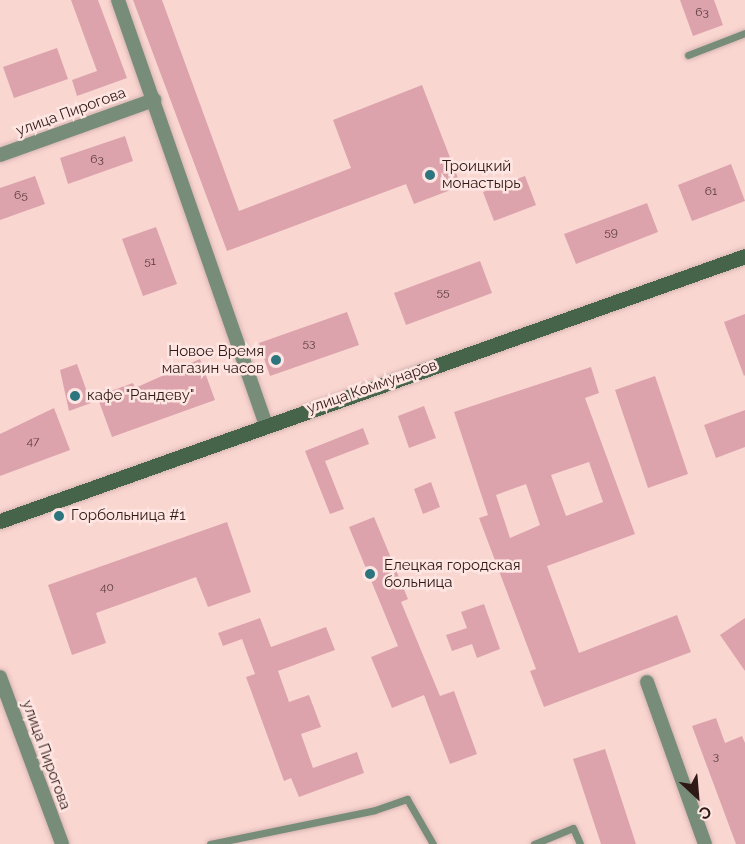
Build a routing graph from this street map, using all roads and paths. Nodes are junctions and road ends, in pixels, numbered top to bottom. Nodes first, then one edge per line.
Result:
1 (118, 0) edge
2 (745, 33) edge
3 (688, 55) dead end
4 (154, 100) junction
5 (0, 155) edge
6 (745, 256) edge
7 (266, 424) junction
8 (0, 520) edge
9 (0, 677) edge
10 (647, 682) dead end
11 (62, 844) edge
12 (210, 844) edge
13 (432, 844) edge
14 (534, 844) edge
15 (580, 844) edge
16 (705, 844) edge

1 - 4 street
2 - 3 lane
4 - 5 street, улица Пирогова
4 - 7 street
6 - 7 main road, улица Коммунаров
7 - 8 main road, улица Коммунаров
9 - 11 street, улица Пирогова
10 - 16 street
12 - 13 lane
14 - 15 lane

